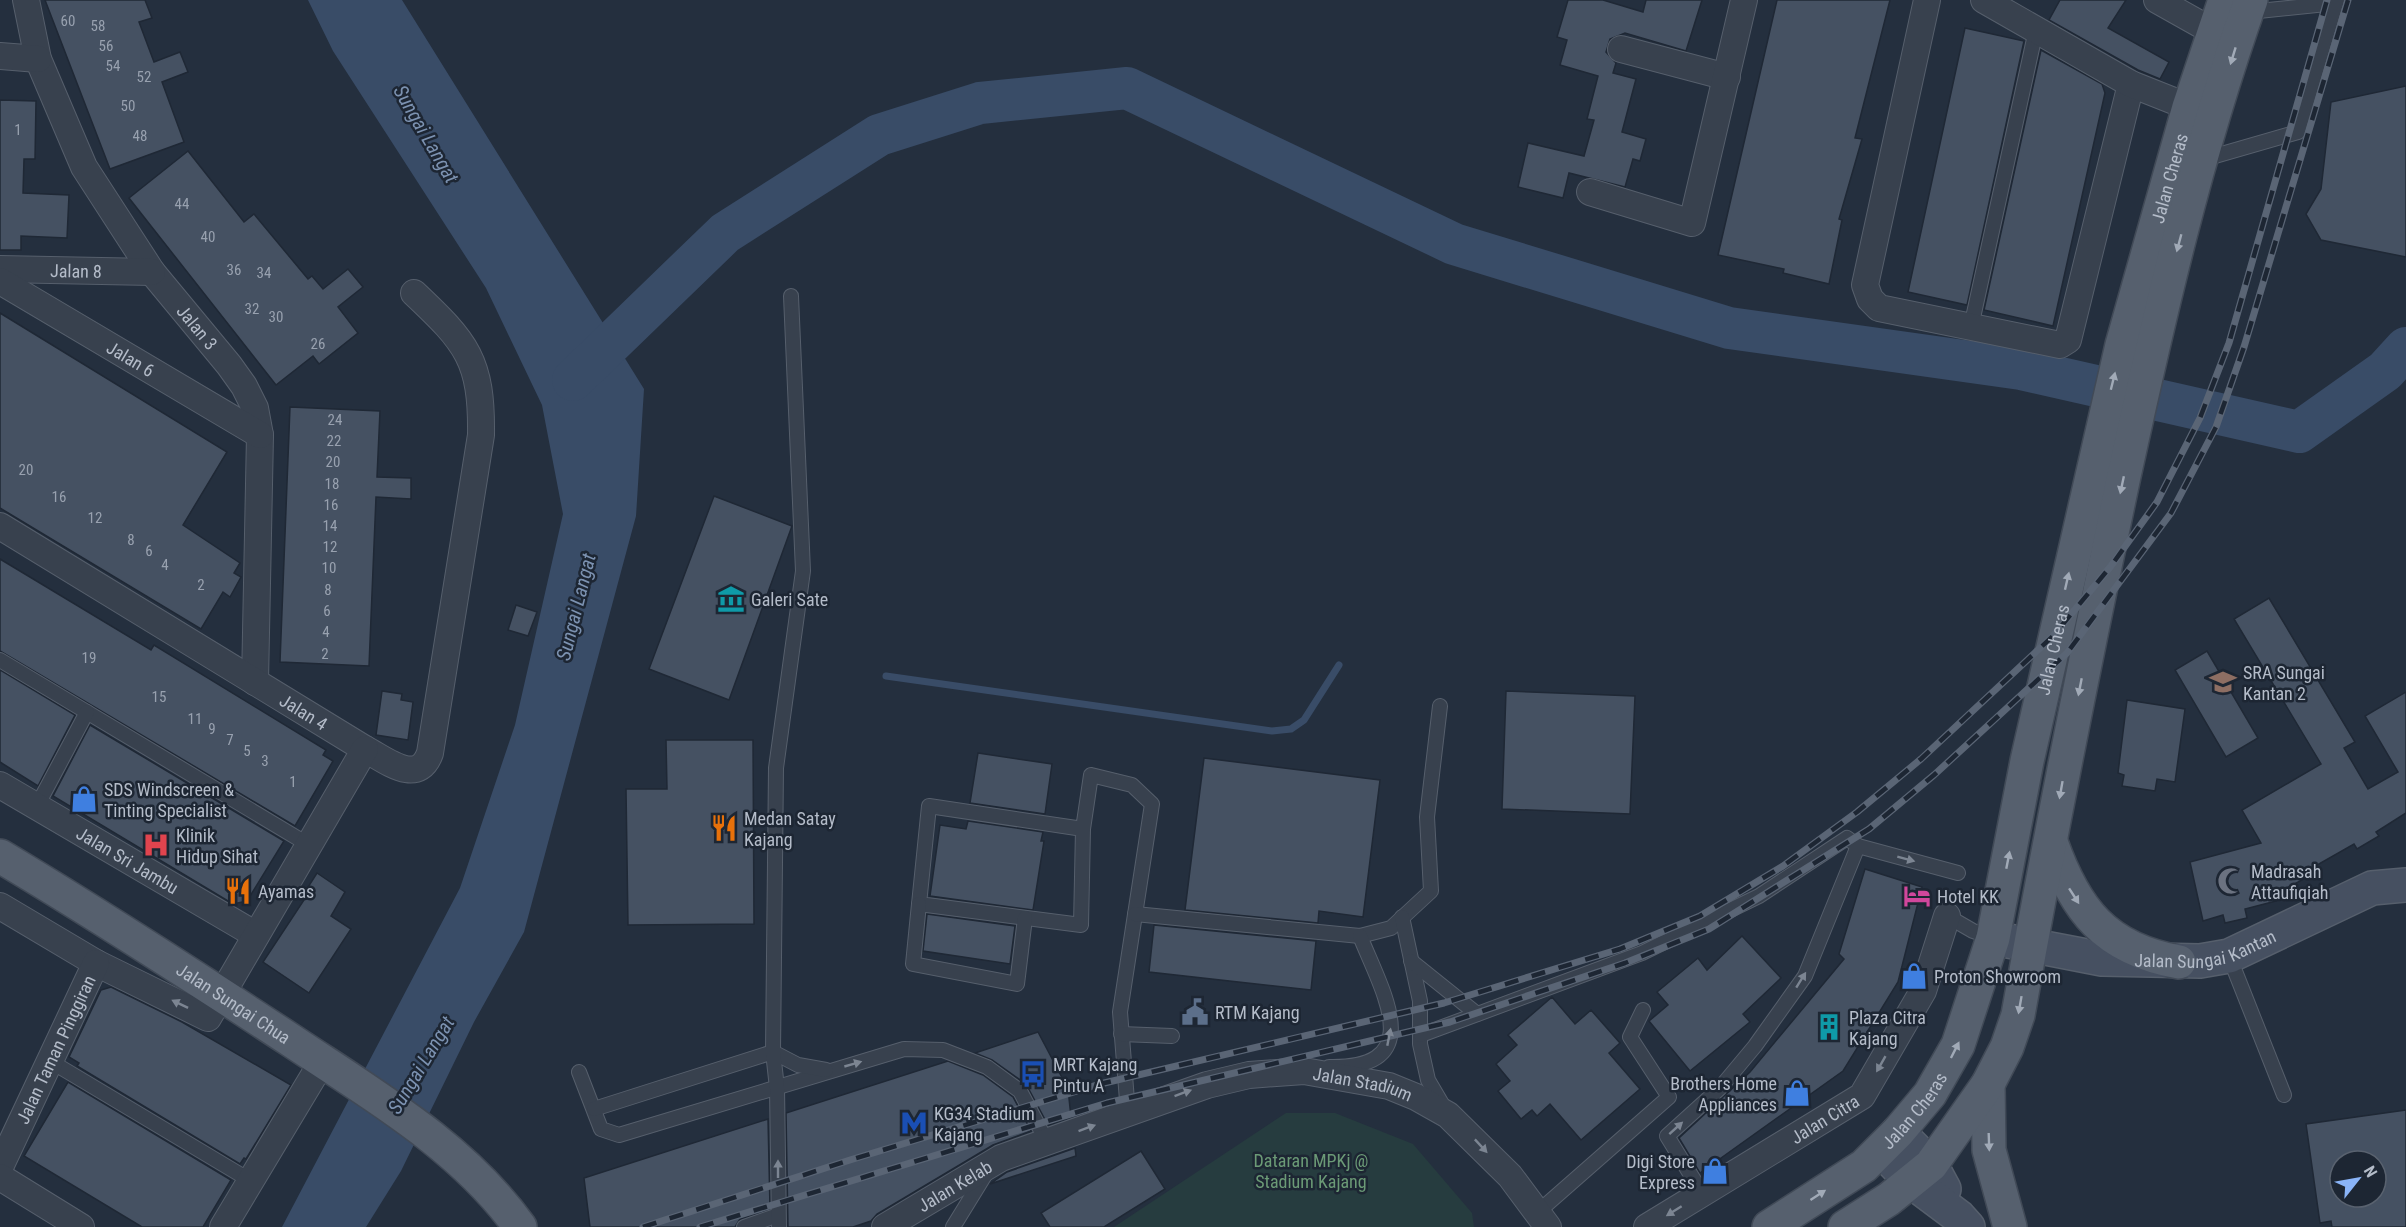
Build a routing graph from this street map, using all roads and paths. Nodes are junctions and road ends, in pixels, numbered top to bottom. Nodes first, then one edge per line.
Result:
1 (26, 0) edge
2 (1744, 0) edge
3 (1927, 0) edge
4 (1984, 0) edge
5 (2157, 0) edge
6 (2336, 2) edge
7 (2241, 4) edge
8 (2036, 30) junction
9 (2214, 32) junction
10 (1621, 49) dead end
11 (0, 56) edge
12 (38, 59) junction
13 (1727, 77) junction
14 (2131, 84) junction
15 (2189, 107) junction
16 (2201, 160) junction
17 (1590, 192) dead end
18 (0, 269) edge
19 (152, 272) junction
20 (0, 281) edge
21 (414, 293) dead end
22 (791, 296) dead end
23 (1971, 327) junction
24 (2136, 351) junction
25 (260, 435) junction
26 (0, 526) edge
27 (0, 660) edge
28 (255, 681) junction
29 (1440, 706) dead end
30 (87, 712) junction
31 (365, 749) junction
32 (0, 785) edge
33 (37, 806) junction
34 (1083, 829) junction
35 (2051, 842) junction
36 (309, 844) junction
37 (1858, 846) junction
38 (0, 856) edge
39 (1958, 873) dead end
40 (2406, 885) edge
41 (919, 904) junction
42 (0, 906) edge
43 (1135, 914) junction
44 (1947, 916) joint
45 (1402, 917) junction
46 (1024, 918) junction
47 (255, 935) junction
48 (1359, 936) junction
49 (1993, 938) junction
50 (2030, 947) junction
51 (2229, 956) junction
52 (1411, 961) junction
53 (2179, 962) junction
54 (96, 963) junction
55 (222, 995) junction
56 (1643, 1010) dead end
57 (1477, 1014) junction
58 (1121, 1034) junction
59 (1420, 1035) junction
60 (1172, 1036) dead end
61 (773, 1052) junction
62 (50, 1061) junction
63 (332, 1068) junction
64 (828, 1071) junction
65 (1304, 1071) junction
66 (579, 1072) dead end
67 (1988, 1084) junction
68 (777, 1088) junction
69 (2284, 1095) dead end
70 (594, 1109) junction
71 (1128, 1113) junction
72 (1448, 1115) junction
73 (1889, 1141) junction
74 (1047, 1142) junction
75 (994, 1161) junction
76 (0, 1167) edge
77 (1921, 1173) junction
78 (0, 1177) edge
79 (251, 1181) junction
80 (1702, 1193) junction
81 (1543, 1220) edge
82 (779, 1221) edge
83 (1964, 1222) edge
84 (81, 1227) edge
85 (223, 1227) edge
86 (520, 1227) edge
87 (744, 1227) edge
88 (885, 1227) edge
89 (952, 1227) edge
90 (1647, 1227) edge
91 (1769, 1227) edge
92 (1845, 1227) edge
93 (2010, 1227) edge

1 - 12 street, Jalan 3
2 - 13 street
3 - 23 street
4 - 8 street
5 - 9 street
6 - 7 lane
6 - 16 lane
7 - 9 main road, Jalan Cheras
7 -> 16 main road, Jalan Cheras
8 - 14 street
8 - 23 lane
9 - 15 main road, Jalan Cheras
10 - 13 street
11 - 12 street
12 - 19 street, Jalan 3
13 - 17 street
14 - 15 street
14 - 23 street
15 - 24 main road, Jalan Cheras
16 -> 24 main road, Jalan Cheras
18 - 19 street, Jalan 8
19 - 25 street, Jalan 3
20 - 25 street, Jalan 6
21 - 31 street, Jalan 4
22 - 61 lane
24 -> 35 main road, Jalan Cheras
49 -> 24 main road, Jalan Cheras
25 - 28 street, Jalan 3
26 - 28 street, Jalan 4
27 - 30 lane
28 - 31 street, Jalan 4
29 - 45 lane
30 - 33 lane
30 - 36 lane
31 - 36 street
32 - 33 street, Jalan Sri Jambu
33 - 47 street, Jalan Sri Jambu
34 - 41 lane
34 - 43 lane
34 - 46 lane
35 - 50 main road, Jalan Cheras
35 -> 53 main road
36 - 47 street
37 -> 39 lane
37 - 57 lane
80 -> 37 lane
38 - 55 main road, Jalan Sungai Chua
40 - 51 main road, Jalan Sungai Kantan
41 - 46 lane
41 - 46 lane
42 - 54 street
43 - 48 lane
43 - 58 lane
44 - 49 lane
44 -> 80 street, Jalan Citra
45 - 48 lane
45 - 52 lane
47 - 55 street
65 -> 48 lane
49 - 50 main road, Jalan Sungai Kantan
73 -> 49 main road, Jalan Cheras
50 - 53 main road, Jalan Sungai Kantan
50 -> 67 main road, Jalan Cheras
51 - 53 main road, Jalan Sungai Kantan
51 - 69 lane
52 - 57 lane
52 - 59 lane
55 -> 54 street
54 - 62 street, Jalan Taman Pinggiran
55 - 63 main road, Jalan Sungai Chua
56 - 81 lane
57 - 59 lane
58 - 60 lane
58 - 71 lane
59 - 72 lane
61 - 64 lane
61 - 68 lane
61 - 70 lane
62 - 76 street, Jalan Taman Pinggiran
62 - 79 lane
63 - 79 street
63 - 86 main road, Jalan Sungai Chua
64 - 68 lane
64 -> 74 lane
71 -> 65 street, Jalan Stadium
65 - 72 street, Jalan Stadium
66 - 70 lane
67 - 77 main road, Jalan Cheras
67 -> 93 main road
68 - 70 lane
82 -> 68 lane
74 -> 71 street, Jalan Kelab
72 -> 81 street, Jalan Stadium
73 - 77 main road
91 -> 73 main road, Jalan Cheras
74 - 75 street, Jalan Kelab
75 - 88 street, Jalan Kelab
75 - 89 lane
77 - 83 main road
77 - 92 main road, Jalan Cheras
78 - 84 street
79 - 85 street
80 -> 90 street, Jalan Citra
82 - 87 lane

